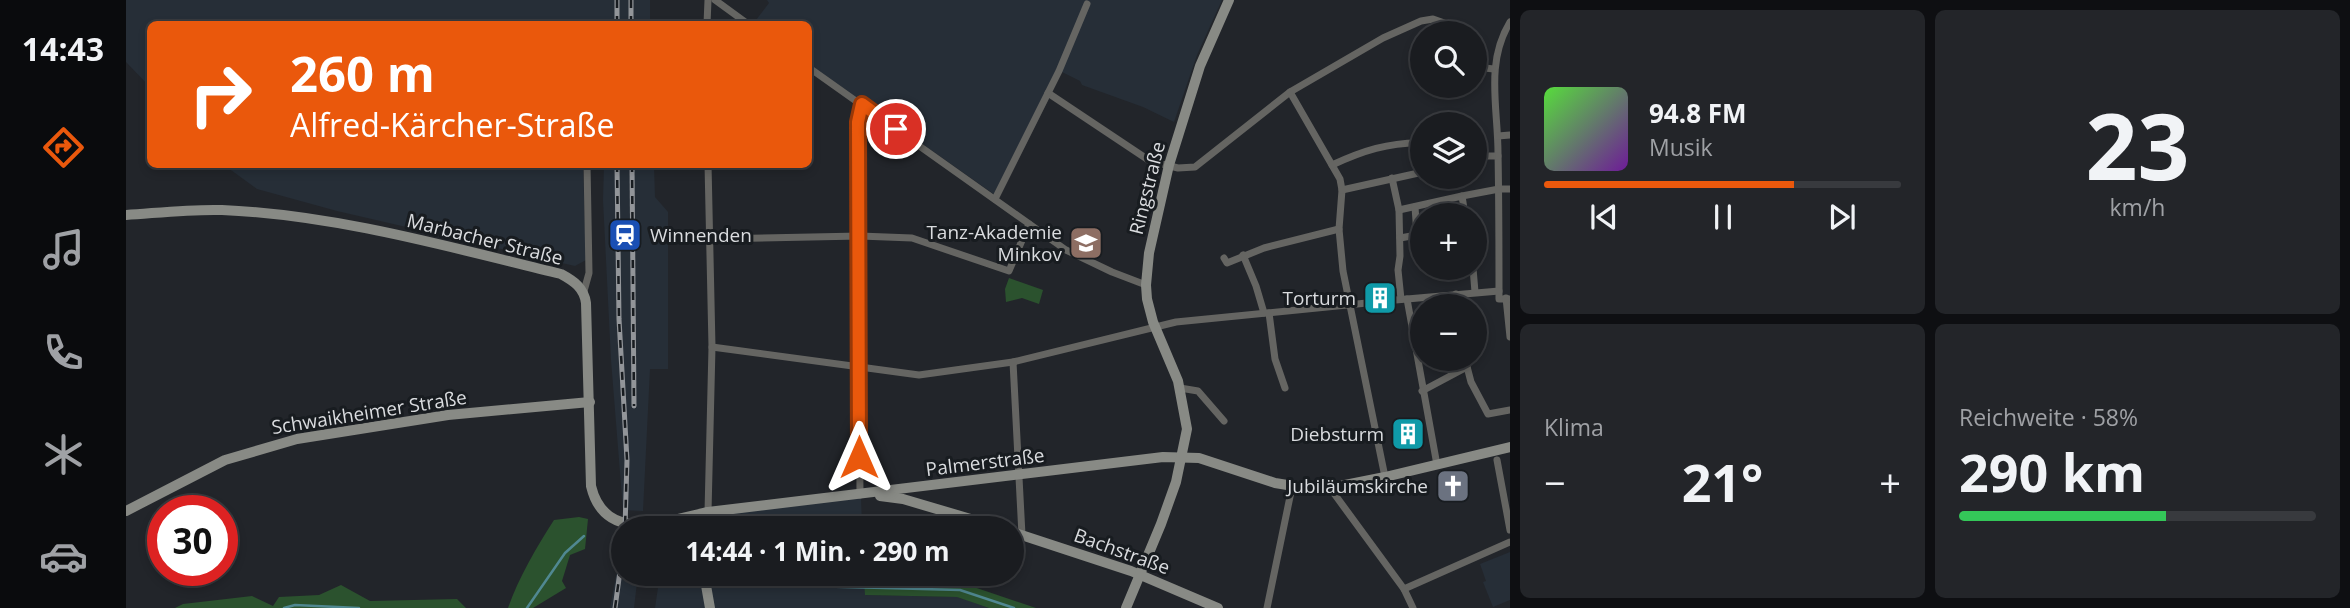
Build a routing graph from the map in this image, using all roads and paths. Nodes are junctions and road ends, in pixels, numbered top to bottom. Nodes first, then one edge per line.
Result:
1 (708, 0) edge
2 (715, 0) edge
3 (1229, 0) edge
4 (1087, 4) dead end
5 (707, 21) edge
6 (744, 21) edge
7 (1421, 21) edge
8 (1443, 21) edge
9 (1510, 22) edge
10 (1410, 26) edge
11 (1487, 68) edge
12 (1494, 69) junction
13 (812, 70) edge
14 (1290, 92) junction
15 (1048, 93) junction
16 (862, 104) junction
17 (1510, 135) edge
18 (1498, 136) junction
19 (1410, 143) edge
20 (1487, 156) edge
21 (1499, 156) junction
22 (1332, 165) junction
23 (1169, 166) junction
24 (587, 168) edge
25 (708, 168) edge
26 (1410, 175) edge
27 (1392, 178) junction
28 (1499, 189) junction
29 (1510, 189) edge
30 (1342, 190) junction
31 (1462, 196) junction
32 (995, 200) junction
33 (1432, 203) edge
34 (1463, 203) edge
35 (1410, 208) edge
36 (1399, 210) junction
37 (126, 215) edge
38 (1029, 224) junction
39 (1339, 229) junction
40 (860, 236) junction
41 (1410, 236) edge
42 (1399, 238) junction
43 (709, 239) junction
44 (1244, 255) junction
45 (1224, 258) dead end
46 (1474, 280) edge
47 (1146, 285) junction
48 (584, 291) junction
49 (1499, 291) junction
50 (1475, 292) junction
51 (1456, 294) edge
52 (1410, 298) edge
53 (1508, 298) edge
54 (1404, 299) junction
55 (1349, 305) junction
56 (1266, 313) junction
57 (1410, 320) edge
58 (1155, 326) junction
59 (1510, 337) edge
60 (712, 347) junction
61 (1013, 362) junction
62 (860, 366) junction
63 (1423, 371) edge
64 (1454, 371) edge
65 (1468, 371) edge
66 (1181, 388) junction
67 (1285, 388) dead end
68 (1426, 390) junction
69 (590, 402) junction
70 (1510, 410) edge
71 (1224, 421) dead end
72 (1510, 447) edge
73 (1182, 456) junction
74 (1497, 460) dead end
75 (1437, 465) junction
76 (1020, 475) junction
77 (1385, 477) junction
78 (1292, 487) junction
79 (1330, 488) junction
80 (860, 495) junction
81 (126, 511) edge
82 (708, 512) junction
83 (707, 516) edge
84 (960, 516) edge
85 (1018, 516) edge
86 (1510, 530) edge
87 (1024, 535) edge
88 (1510, 542) edge
89 (1140, 575) junction
90 (706, 586) edge
91 (1404, 589) junction
92 (710, 608) edge
93 (1126, 608) edge
94 (1218, 608) edge
95 (1266, 608) edge
96 (1413, 608) edge

1 - 5 street
2 - 6 street
3 - 23 street, Ringstraße
4 - 15 street
7 - 8 street
9 - 12 street
10 - 14 street
11 - 12 street
12 - 18 street
13 - 16 street
14 - 22 street
14 - 23 street
15 - 23 street
15 - 32 street
16 - 32 street
16 - 40 street
17 - 18 street
18 - 21 street
19 - 22 street
20 - 21 street
21 - 28 street
22 - 30 street
23 - 47 street, Ringstraße
24 - 48 street
25 - 43 street
26 - 27 street
27 - 30 street
27 - 36 street
28 - 29 street
28 - 31 street
28 - 49 street
30 - 39 street
31 - 33 street
31 - 34 street
32 - 38 street
35 - 36 street
36 - 42 street
37 - 48 street, Marbacher Straße
38 - 40 street
38 - 47 street
39 - 44 street
39 - 55 street
40 - 43 street
40 - 62 street
41 - 42 street
42 - 54 street
43 - 60 street
44 - 45 street
44 - 56 street
46 - 50 street
47 - 58 street, Ringstraße
48 - 69 street
49 - 50 street
49 - 53 street
50 - 51 street
52 - 54 street
53 - 59 street
54 - 55 street
54 - 57 street
55 - 56 street
55 - 77 street
56 - 58 street
56 - 67 street
58 - 61 street
58 - 66 street, Ringstraße
60 - 62 street
60 - 82 street
61 - 62 street
61 - 76 street
62 - 80 street
63 - 68 street
64 - 68 street
65 - 70 street
66 - 71 street
66 - 73 street, Ringstraße
68 - 75 street
69 - 81 street, Schwaikheimer Straße
69 - 82 street
72 - 75 street
73 - 76 street, Palmerstraße
73 - 78 street
73 - 89 street, Ringstraße
74 - 86 street
75 - 77 street
76 - 80 street, Palmerstraße
76 - 85 street
77 - 79 street
78 - 79 street
78 - 95 street
79 - 91 street
80 - 82 street, Palmerstraße
80 - 84 street
82 - 83 street
87 - 89 street, Bachstraße
88 - 91 street
89 - 93 street, Ringstraße
89 - 94 street, Bachstraße
90 - 92 street
91 - 96 street

